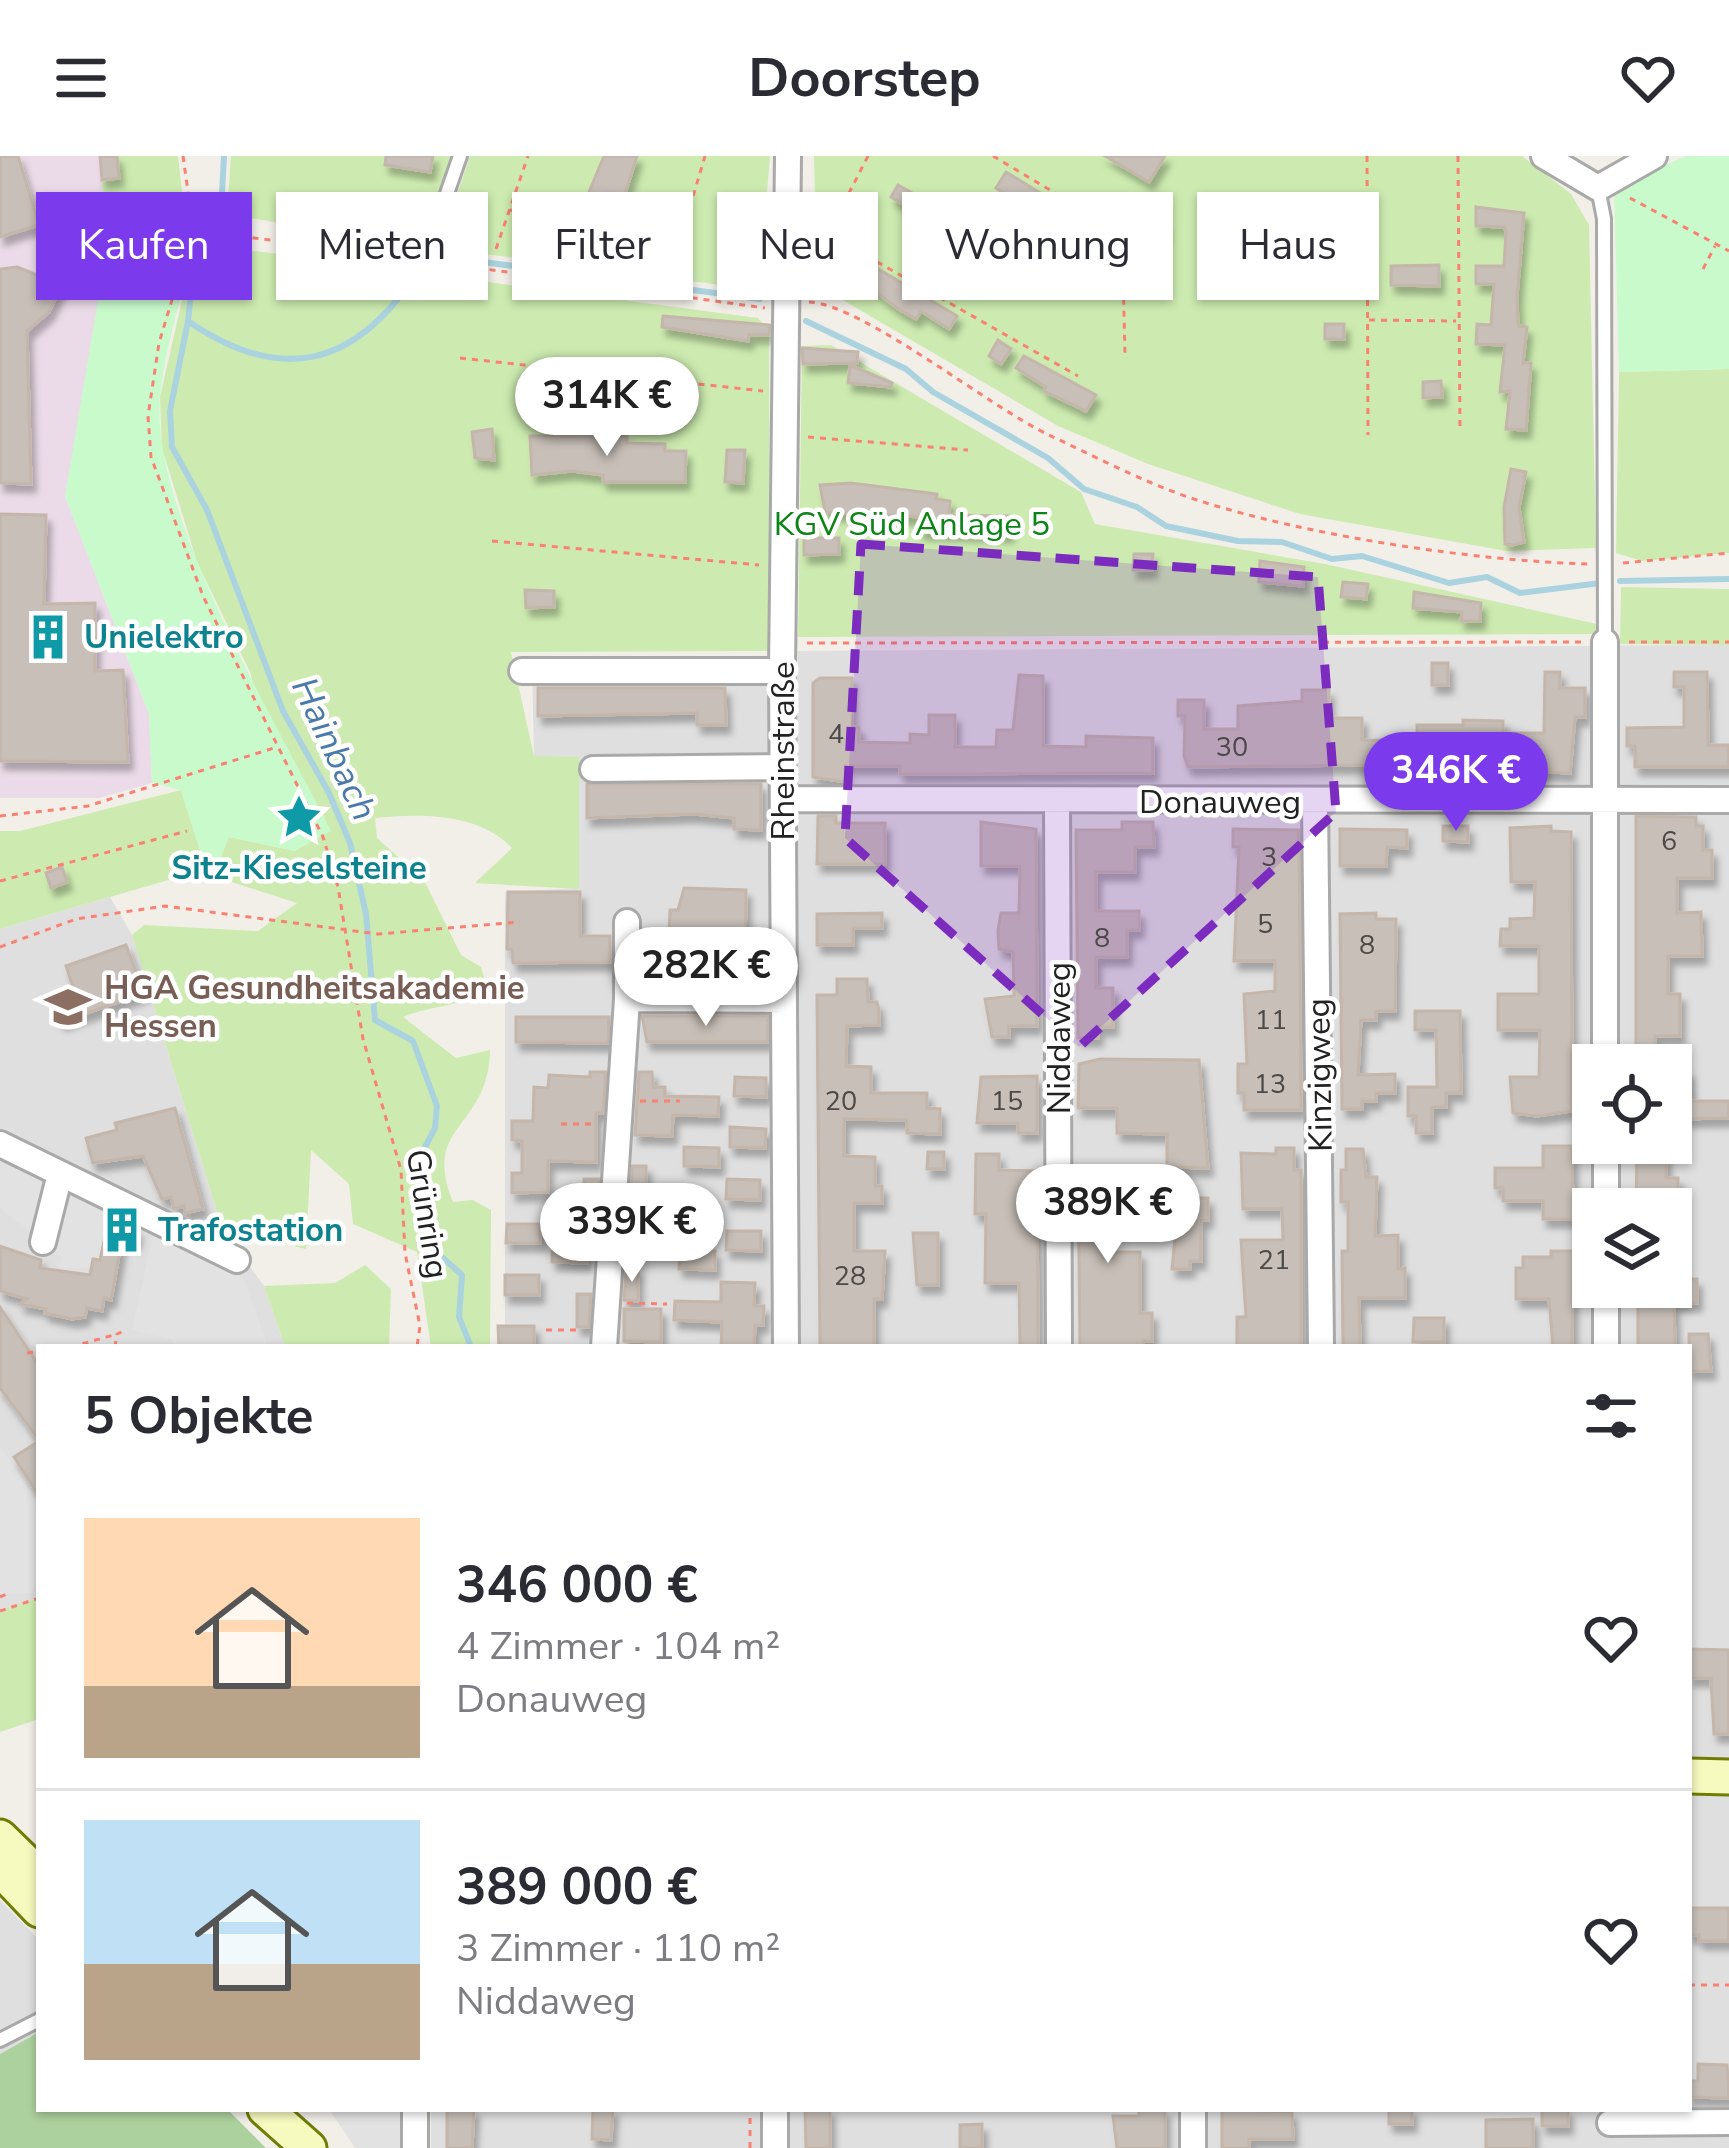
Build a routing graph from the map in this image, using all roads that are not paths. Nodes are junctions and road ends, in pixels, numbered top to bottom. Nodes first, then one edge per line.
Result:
1 (460, 156) edge
2 (788, 156) edge
3 (1544, 156) edge
4 (1654, 156) edge
5 (1598, 188) junction
6 (448, 192) edge
7 (1605, 642) joint
8 (522, 671) dead end
9 (782, 671) junction
10 (782, 767) junction
11 (592, 769) dead end
12 (783, 799) junction
13 (1604, 800) junction
14 (1729, 800) edge
15 (1058, 802) junction
16 (1316, 802) junction
17 (627, 922) dead end
18 (627, 999) junction
19 (784, 1000) junction
20 (1605, 1044) edge
21 (0, 1144) edge
22 (60, 1174) junction
23 (43, 1242) dead end
24 (237, 1260) dead end
25 (1606, 1308) edge
26 (605, 1339) edge
27 (787, 1344) edge
28 (1060, 1344) edge
29 (1321, 1344) edge
30 (1606, 1344) edge
31 (1692, 1776) edge
32 (1729, 1777) edge
33 (0, 1837) edge
34 (0, 1868) edge
35 (36, 1872) edge
36 (36, 1907) edge
37 (36, 2022) edge
38 (0, 2040) edge
39 (269, 2112) edge
40 (289, 2112) edge
41 (415, 2112) edge
42 (775, 2112) edge
43 (1193, 2112) edge
44 (1729, 2122) edge
45 (1610, 2127) edge
46 (311, 2148) edge
47 (415, 2148) edge
48 (775, 2148) edge
49 (1193, 2148) edge

1 - 6 lane
2 - 9 street, Rheinstraße
3 - 5 street
4 - 5 street
5 - 7 lane
7 - 13 street
8 - 9 street
9 - 10 street, Rheinstraße
10 - 11 street
10 - 12 street, Rheinstraße
12 - 15 street, Donauweg
12 - 19 street, Rheinstraße
13 - 14 street, Donauweg
13 - 16 street, Donauweg
13 - 20 street
15 - 16 street, Donauweg
15 - 28 street, Niddaweg
16 - 29 street, Kinzigweg
17 - 18 street
18 - 19 street
18 - 26 street
19 - 27 street, Rheinstraße
21 - 22 street
22 - 23 street
22 - 24 street
25 - 30 street
31 - 32 main road
33 - 35 main road
34 - 36 main road
37 - 38 lane
39 - 46 main road
40 - 46 main road
41 - 47 street
42 - 48 street
43 - 49 street
44 - 45 street

